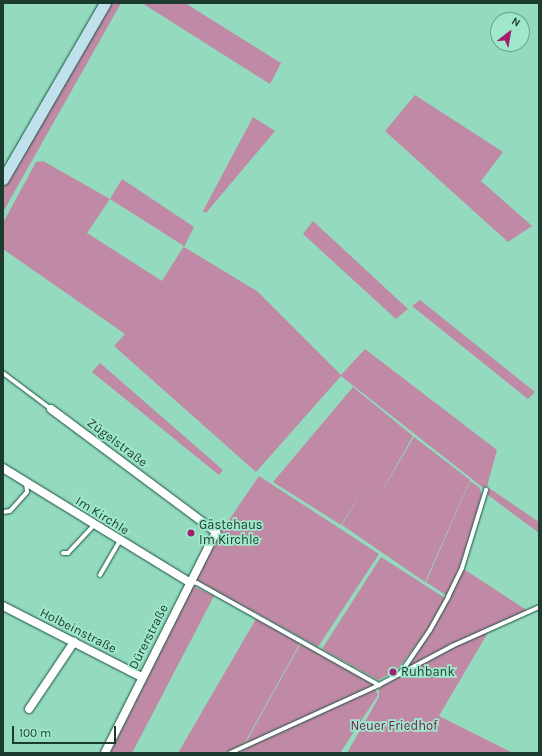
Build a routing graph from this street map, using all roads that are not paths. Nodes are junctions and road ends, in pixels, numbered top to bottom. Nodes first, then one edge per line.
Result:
1 (105, 3) edge
2 (3, 179) edge
3 (3, 373) edge
4 (52, 409) joint
5 (3, 468) edge
6 (26, 482) junction
7 (486, 490) dead end
8 (3, 512) edge
9 (94, 525) junction
10 (216, 532) joint
11 (120, 541) junction
12 (63, 553) dead end
13 (100, 575) dead end
14 (190, 582) junction
15 (539, 606) edge
16 (4, 609) edge
17 (74, 642) junction
18 (400, 674) junction
19 (142, 677) junction
20 (379, 685) junction
21 (29, 709) dead end
22 (104, 753) edge
23 (230, 753) edge

1 - 2 main road
3 - 4 lane, Zügelstraße
4 - 10 street, Zügelstraße
5 - 6 street, Im Kirchle
6 - 8 lane
6 - 9 street, Im Kirchle
7 - 18 lane
9 - 11 street, Im Kirchle
9 - 12 lane
10 - 14 street, Dürerstraße
11 - 13 lane
11 - 14 street, Im Kirchle
14 - 19 street, Dürerstraße
14 - 20 lane
15 - 18 lane
16 - 17 street, Holbeinstraße
17 - 19 street, Holbeinstraße
17 - 21 street
18 - 20 lane
19 - 22 street, Dürerstraße
20 - 23 lane

